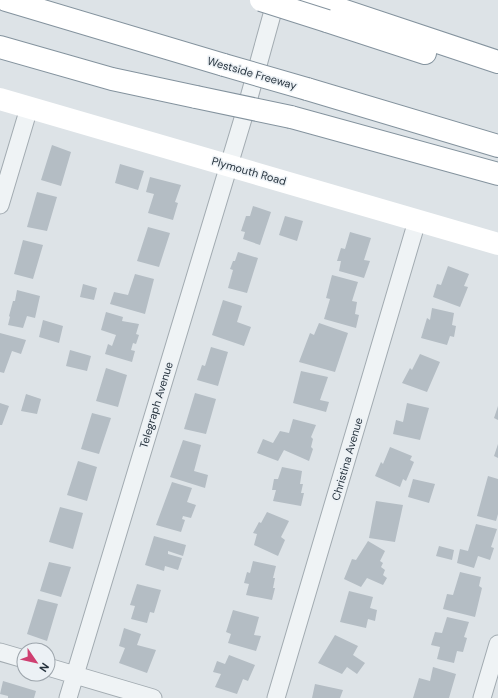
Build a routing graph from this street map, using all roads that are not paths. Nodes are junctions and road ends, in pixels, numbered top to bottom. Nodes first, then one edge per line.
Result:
1 (6, 0) edge
2 (261, 0) edge
3 (276, 0) edge
4 (323, 9) edge
5 (0, 47) edge
6 (498, 62) edge
7 (498, 77) edge
8 (0, 99) edge
9 (29, 108) junction
10 (498, 146) edge
11 (228, 165) junction
12 (498, 174) edge
13 (0, 204) edge
14 (417, 220) junction
15 (498, 244) edge
16 (498, 644) edge
17 (0, 652) edge
18 (16, 657) edge
19 (56, 669) edge
20 (74, 674) junction
21 (68, 698) edge
22 (153, 698) edge
23 (276, 698) edge
24 (482, 698) edge

1 - 10 main road, Westside Freeway, bridge
2 - 4 main road, bridge
3 - 11 street, Telegraph Avenue
4 - 6 main road
4 - 7 main road
5 - 12 main road, bridge
8 - 9 main road, Plymouth Road
9 - 11 main road, Plymouth Road
9 - 13 street
11 - 14 main road, Plymouth Road
11 - 20 street, Telegraph Avenue
14 - 15 main road, Plymouth Road
14 - 23 street, Christina Avenue
16 - 24 street
17 - 18 street
19 - 20 street
20 - 21 street, Telegraph Avenue
20 - 22 street

